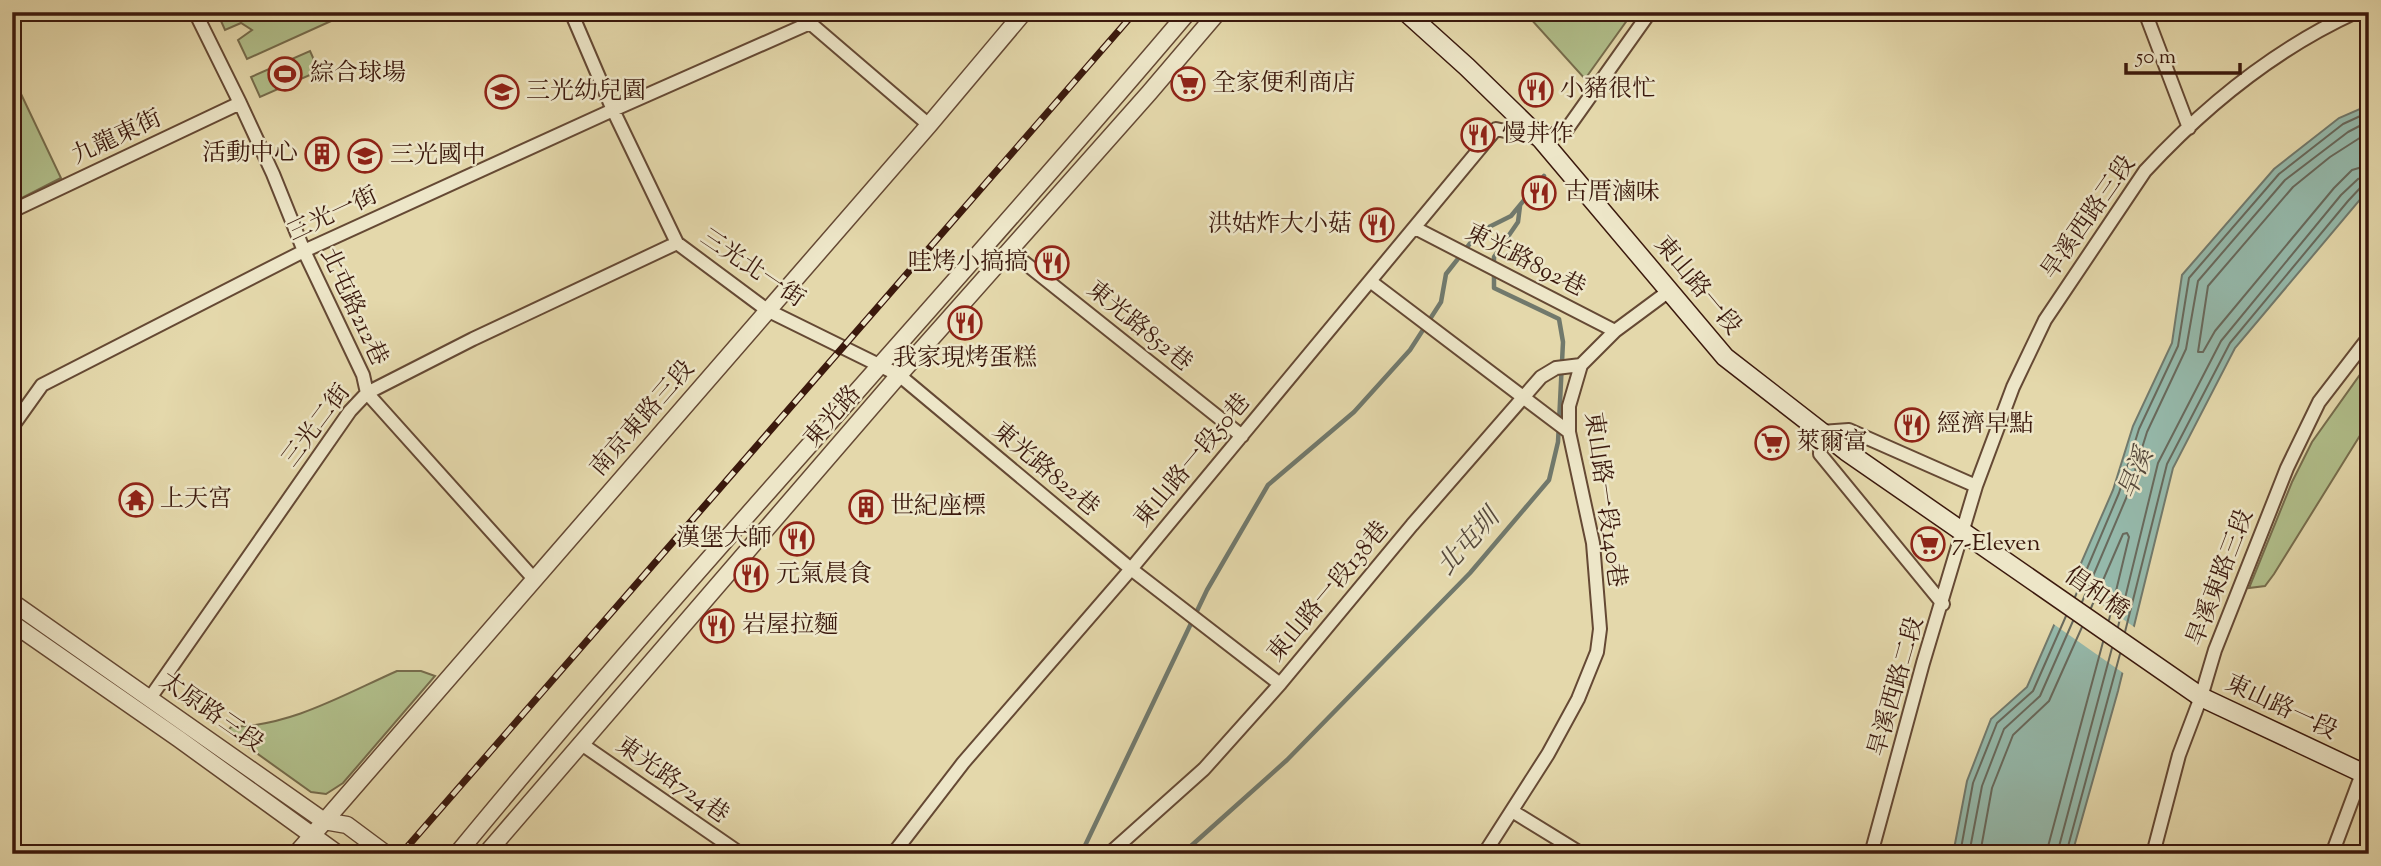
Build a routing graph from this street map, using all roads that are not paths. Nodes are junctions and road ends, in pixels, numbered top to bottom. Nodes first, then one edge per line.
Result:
1 (21, 12) edge
2 (195, 12) edge
3 (571, 12) edge
4 (1024, 12) edge
5 (1188, 12) edge
6 (1218, 12) edge
7 (1406, 12) edge
8 (1650, 12) edge
9 (2145, 12) edge
10 (2356, 12) edge
11 (12, 17) edge
12 (807, 18) edge
13 (240, 103) junction
14 (613, 110) junction
15 (929, 125) junction
16 (2189, 128) junction
17 (1541, 139) junction
18 (12, 211) edge
19 (1415, 228) junction
20 (677, 243) junction
21 (304, 251) junction
22 (1010, 251) junction
23 (1370, 281) junction
24 (1669, 291) junction
25 (767, 310) junction
26 (1615, 331) junction
27 (2369, 337) edge
28 (882, 365) junction
29 (1581, 365) junction
30 (899, 375) junction
31 (367, 393) junction
32 (1522, 398) junction
33 (12, 427) edge
34 (1569, 432) junction
35 (1821, 432) junction
36 (1242, 436) junction
37 (1976, 486) junction
38 (1963, 531) junction
39 (1987, 549) joint
40 (1131, 569) junction
41 (534, 579) junction
42 (12, 602) edge
43 (1942, 604) junction
44 (12, 623) edge
45 (2176, 679) joint
46 (1280, 684) junction
47 (2201, 697) junction
48 (150, 698) junction
49 (580, 743) junction
50 (2369, 755) edge
51 (2367, 776) edge
52 (1512, 811) junction
53 (324, 821) junction
54 (312, 835) junction
55 (296, 854) edge
56 (338, 854) edge
57 (386, 854) edge
58 (457, 854) edge
59 (486, 854) edge
60 (741, 854) edge
61 (893, 854) edge
62 (1110, 854) edge
63 (1484, 854) edge
64 (1582, 854) edge
65 (1871, 854) edge
66 (2153, 854) edge
67 (2332, 854) edge

1 - 11 street
2 - 13 street, 北屯路212巷
3 - 14 street, 三光北一街
4 - 15 street, 南京東路三段
5 - 28 street, 東光路
6 - 22 street, 東光路
7 - 17 main road, 東山路一段
8 - 17 street
9 - 16 street
10 - 16 street, 旱溪西路三段
12 - 14 street, 三光一街
12 - 15 street
13 - 18 street, 九龍東街
13 - 21 street, 北屯路212巷
14 - 20 street, 三光北一街
14 - 21 street, 三光一街
15 - 25 street, 南京東路三段
16 - 37 street, 旱溪西路三段
17 - 19 street, 東山路一段50巷
17 - 24 main road, 東山路一段
19 - 23 street, 東山路一段50巷
19 - 26 street, 東光路892巷
20 - 25 street, 三光北一街
20 - 31 street, 三光二街
21 - 31 street, 北屯路212巷
21 - 33 street, 三光一街
22 - 30 street, 東光路
22 - 36 street, 東光路852巷
23 - 32 street
23 - 36 street, 東山路一段50巷
24 - 26 street, 東山路一段140巷
24 - 35 main road, 東山路一段
25 - 28 street, 三光北一街
25 - 41 street, 南京東路三段
26 - 29 street, 東山路一段140巷
27 - 47 street, 旱溪東路三段
28 - 30 street, 東光路822巷
28 - 58 street, 東光路
29 - 32 street, 東山路一段138巷
29 - 34 street, 東山路一段140巷
30 - 40 street, 東光路822巷
30 - 49 street, 東光路
31 - 41 street, 北屯路212巷
31 - 48 street, 三光二街
32 - 34 street
32 - 46 street, 東山路一段138巷
34 - 52 street, 東山路一段140巷
35 - 37 street
35 - 38 main road, 東山路一段
35 - 43 street
36 - 40 street, 東山路一段50巷
37 - 38 street, 旱溪西路三段
38 - 39 main road, 東山路一段
38 - 43 street, 旱溪西路二段
39 - 45 main road, 倡和橋
40 - 46 street, 東光路822巷
40 - 61 street, 東山路一段50巷
41 - 53 street, 南京東路三段
42 - 48 street, 太原路三段
43 - 65 street, 旱溪西路二段
44 - 54 street, 太原路三段
45 - 47 main road, 東山路一段
46 - 62 street, 東山路一段138巷
47 - 51 main road, 東山路一段
47 - 66 street, 旱溪東路三段
48 - 53 street, 太原路三段
49 - 59 street, 東光路
49 - 60 street, 東光路724巷
50 - 51 street
51 - 67 street
52 - 63 street, 東山路一段140巷
52 - 64 street
53 - 54 street, 南京東路三段
53 - 57 street, 太原路三段
54 - 55 street, 南京東路三段
54 - 56 street, 太原路三段

